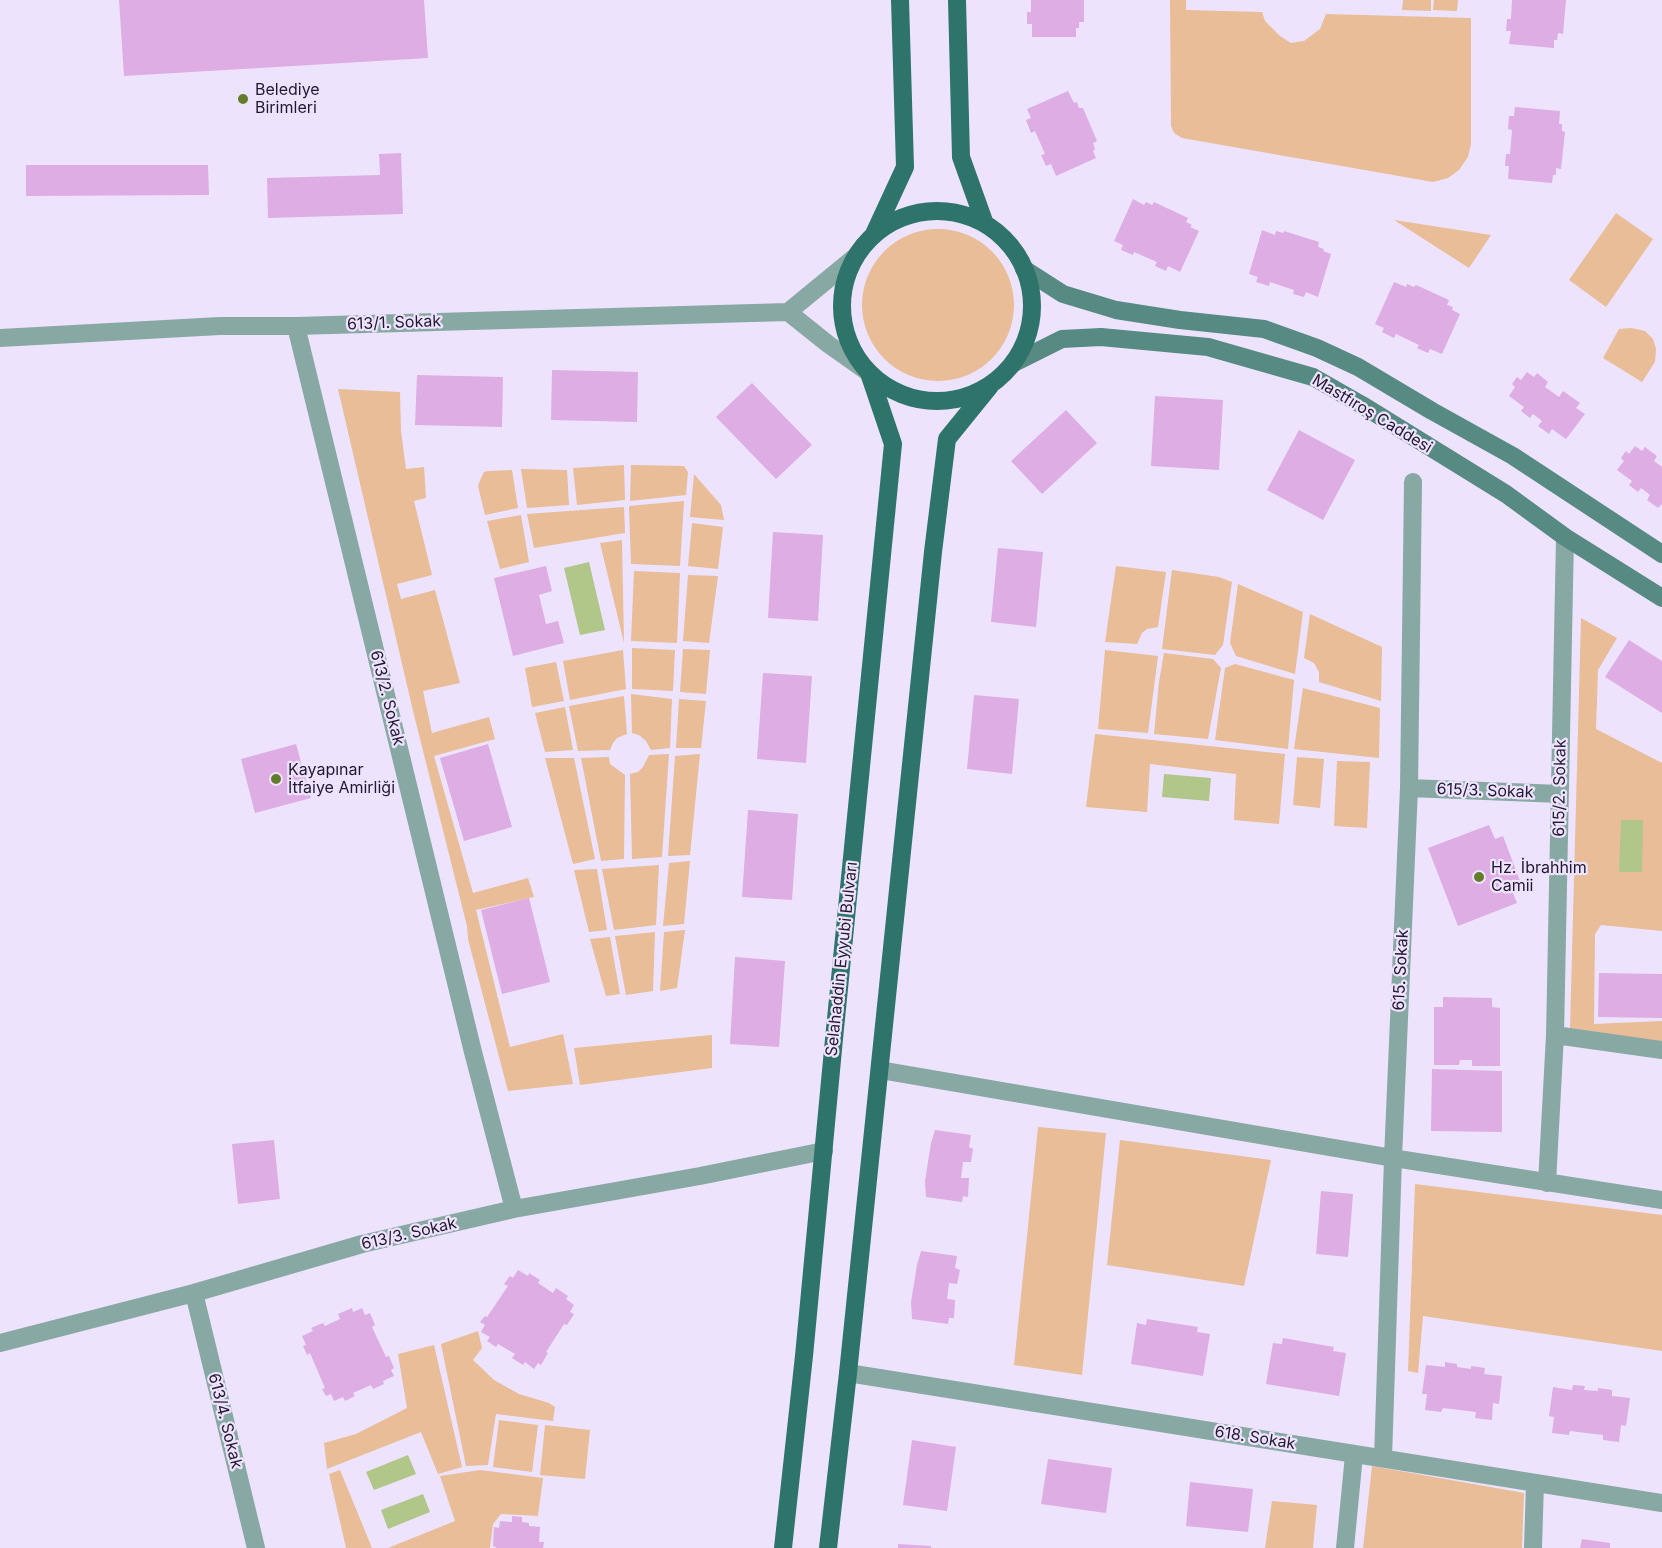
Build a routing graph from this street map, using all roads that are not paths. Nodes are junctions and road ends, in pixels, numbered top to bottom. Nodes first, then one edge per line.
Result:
1 (900, 0) edge
2 (957, 0) edge
3 (985, 224) junction
4 (874, 234) junction
5 (855, 257) junction
6 (1024, 269) junction
7 (788, 312) junction
8 (296, 326) junction
9 (0, 338) edge
10 (1014, 363) junction
11 (868, 373) junction
12 (990, 386) junction
13 (1413, 482) dead end
14 (1565, 537) junction
15 (1662, 555) edge
16 (1662, 598) edge
17 (1409, 788) junction
18 (1560, 794) junction
19 (1555, 1035) junction
20 (1662, 1050) edge
21 (880, 1070) junction
22 (824, 1151) junction
23 (1393, 1158) junction
24 (1547, 1183) junction
25 (1662, 1200) edge
26 (514, 1209) junction
27 (194, 1293) junction
28 (0, 1343) edge
29 (848, 1373) junction
30 (1354, 1455) junction
31 (1383, 1458) junction
32 (1535, 1483) junction
33 (1662, 1503) edge
34 (256, 1548) edge
35 (783, 1548) edge
36 (828, 1548) edge
37 (1345, 1548) edge
38 (1533, 1548) edge

1 - 4 main road
2 - 3 main road
3 - 4 main road
3 - 6 main road
4 - 5 main road
5 - 7 street
5 - 11 main road
6 - 10 main road
6 - 15 main road, Mastfıroş Caddesi
7 - 8 street, 613/1. Sokak
7 - 11 street
8 - 9 street, 613/1. Sokak
8 - 26 street, 613/2. Sokak
10 - 12 main road
10 - 14 main road, Mastfıroş Caddesi
11 - 12 main road
11 - 22 main road, Selahaddin Eyyubi Bulvarı
12 - 21 main road
13 - 17 street, 615. Sokak
14 - 16 main road, Mastfıroş Caddesi
14 - 18 street, 615/2. Sokak
17 - 18 street, 615/3. Sokak
17 - 23 street, 615. Sokak
18 - 19 street, 615/2. Sokak
19 - 20 street
19 - 24 street, 615/2. Sokak
21 - 23 street
21 - 29 main road
22 - 26 street, 613/3. Sokak
22 - 35 main road, Selahaddin Eyyubi Bulvarı
23 - 24 street
23 - 31 street, 615. Sokak
24 - 25 street
26 - 27 street, 613/3. Sokak
27 - 28 street, 613/3. Sokak
27 - 34 street, 613/4. Sokak
29 - 30 street, 618. Sokak
29 - 36 main road
30 - 31 street, 618. Sokak
30 - 37 street
31 - 32 street, 618. Sokak
32 - 33 street, 618. Sokak
32 - 38 street

